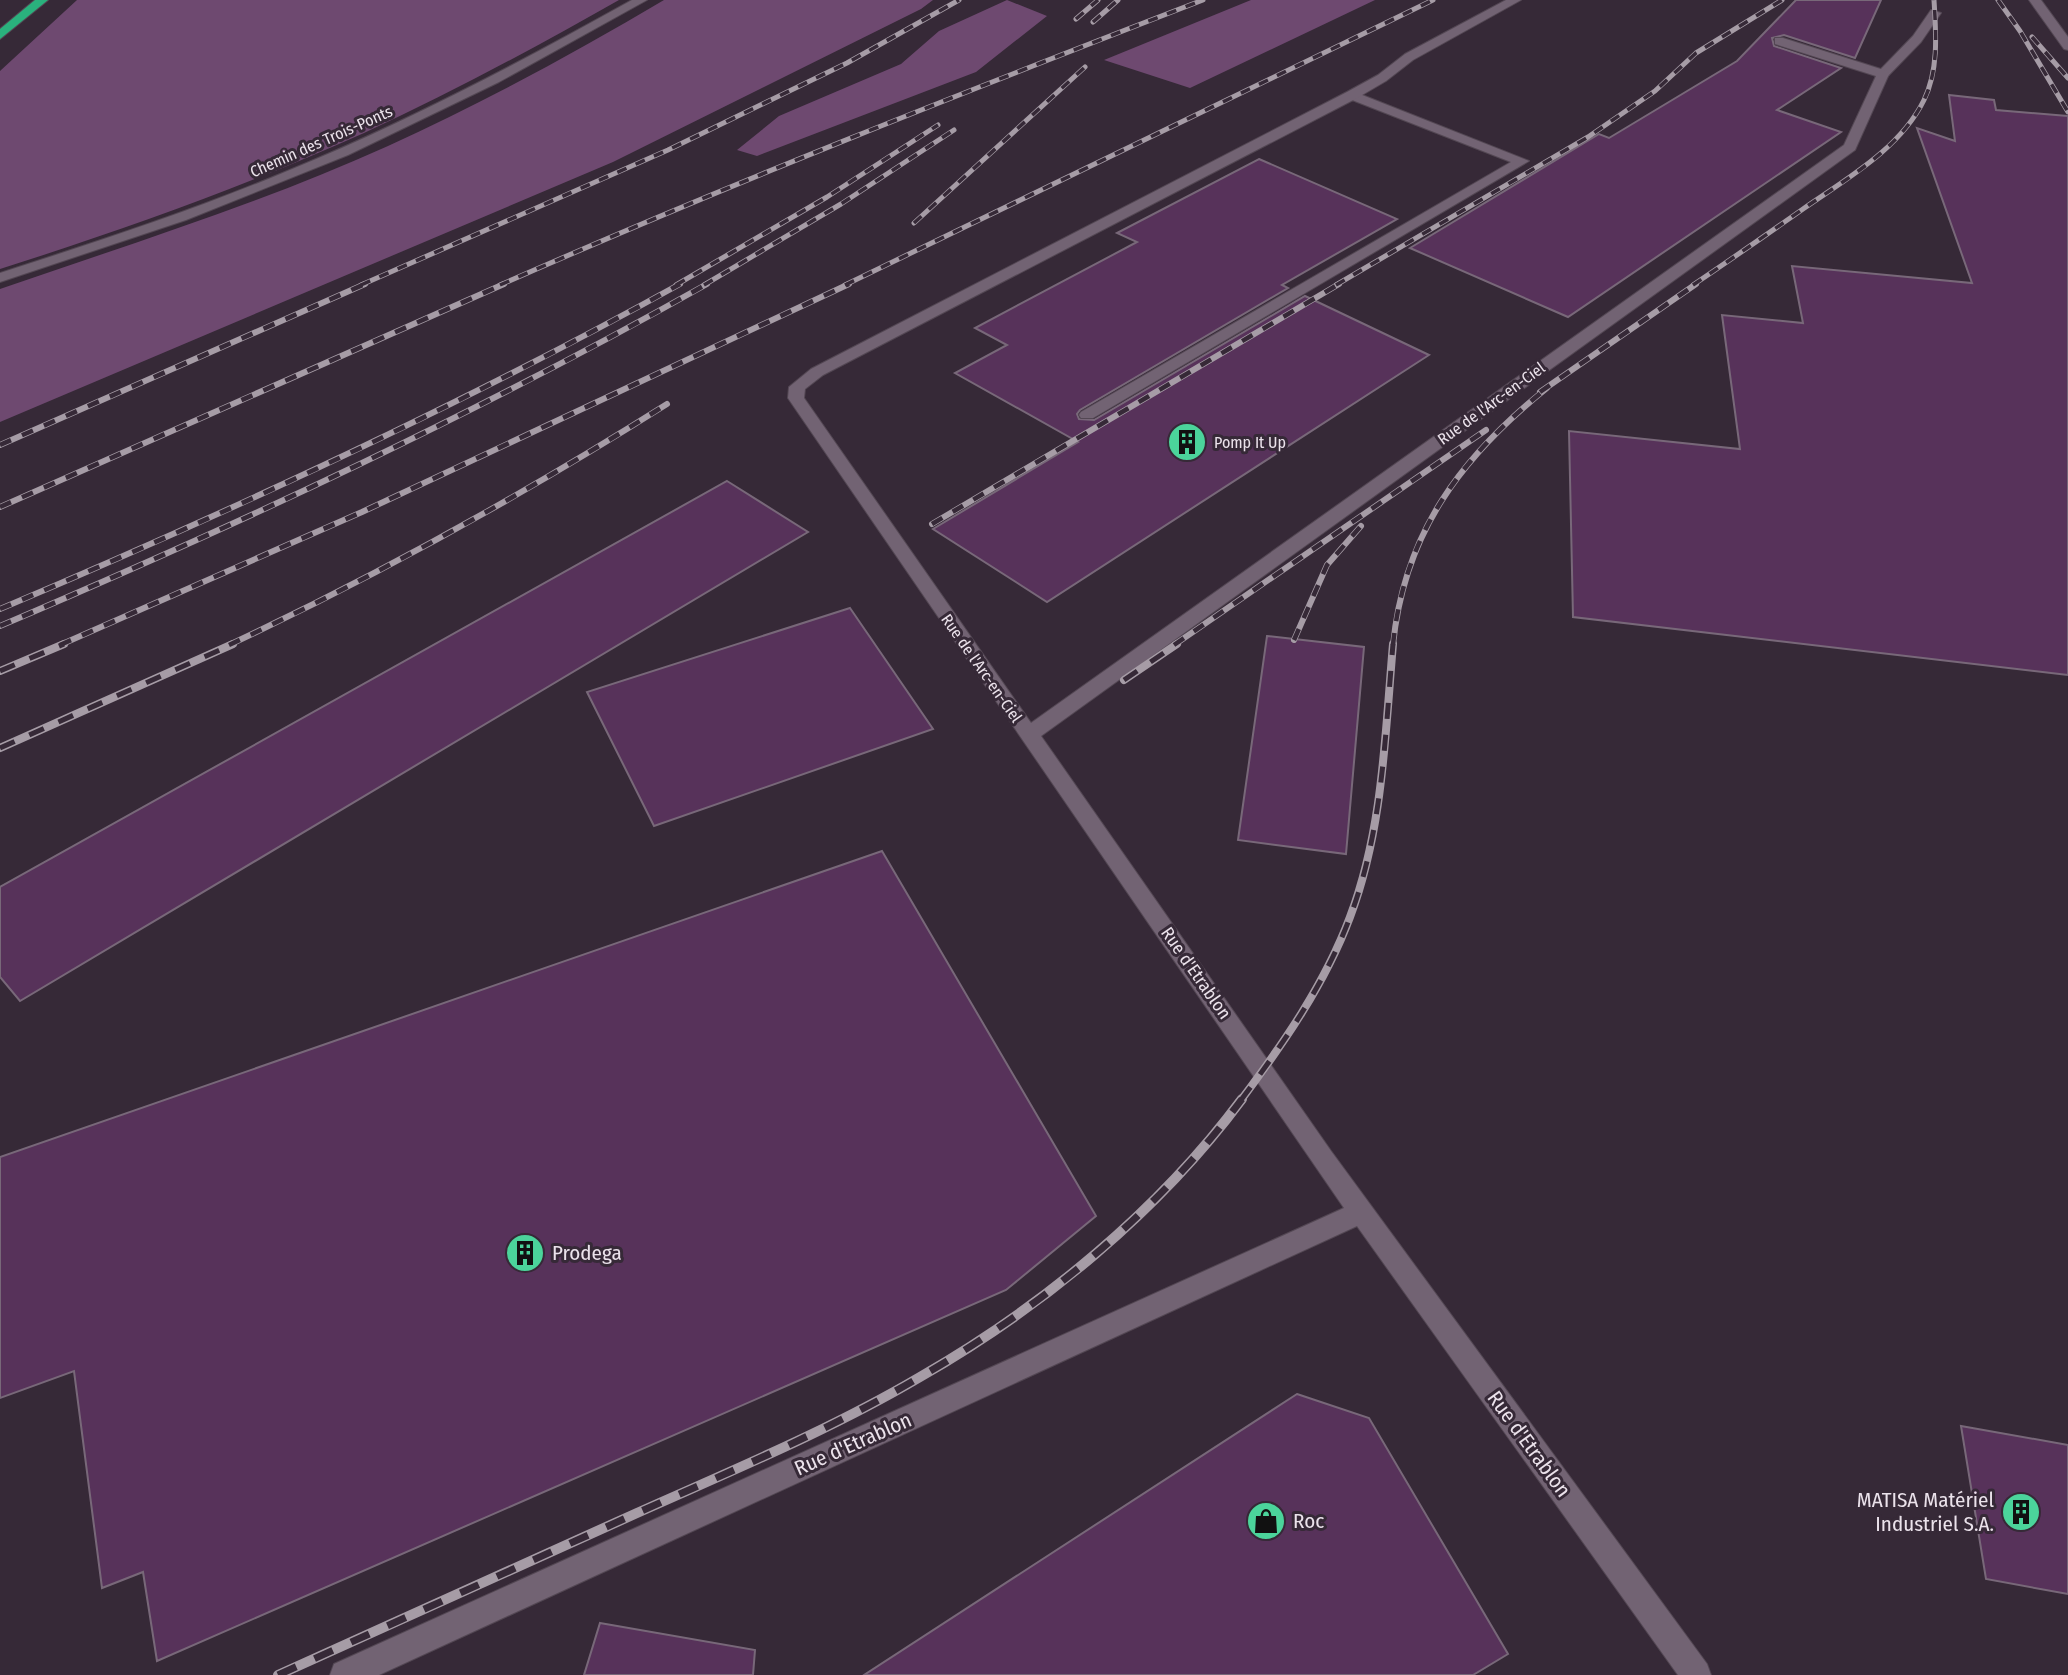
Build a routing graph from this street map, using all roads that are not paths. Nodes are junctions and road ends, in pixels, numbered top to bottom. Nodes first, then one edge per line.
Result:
1 (42, 0) edge
2 (641, 0) edge
3 (1515, 0) edge
4 (2035, 0) edge
5 (1935, 13) dead end
6 (1, 34) edge
7 (1779, 41) dead end
8 (2068, 47) edge
9 (1883, 74) junction
10 (1352, 95) junction
11 (0, 278) edge
12 (1087, 415) dead end
13 (1028, 735) junction
14 (1362, 1212) junction
15 (345, 1675) edge
16 (1696, 1675) edge

1 - 6 highway
2 - 11 street, Chemin des Trois-Ponts
3 - 10 street, Rue de l'Arc-en-Ciel
4 - 8 street
5 - 9 street, Rue de l'Arc-en-Ciel
7 - 9 street
9 - 13 street, Rue de l'Arc-en-Ciel
10 - 12 street
10 - 13 street, Rue de l'Arc-en-Ciel
13 - 14 street, Rue d'Etrablon
14 - 15 street, Rue d'Etrablon
14 - 16 street, Rue d'Etrablon

